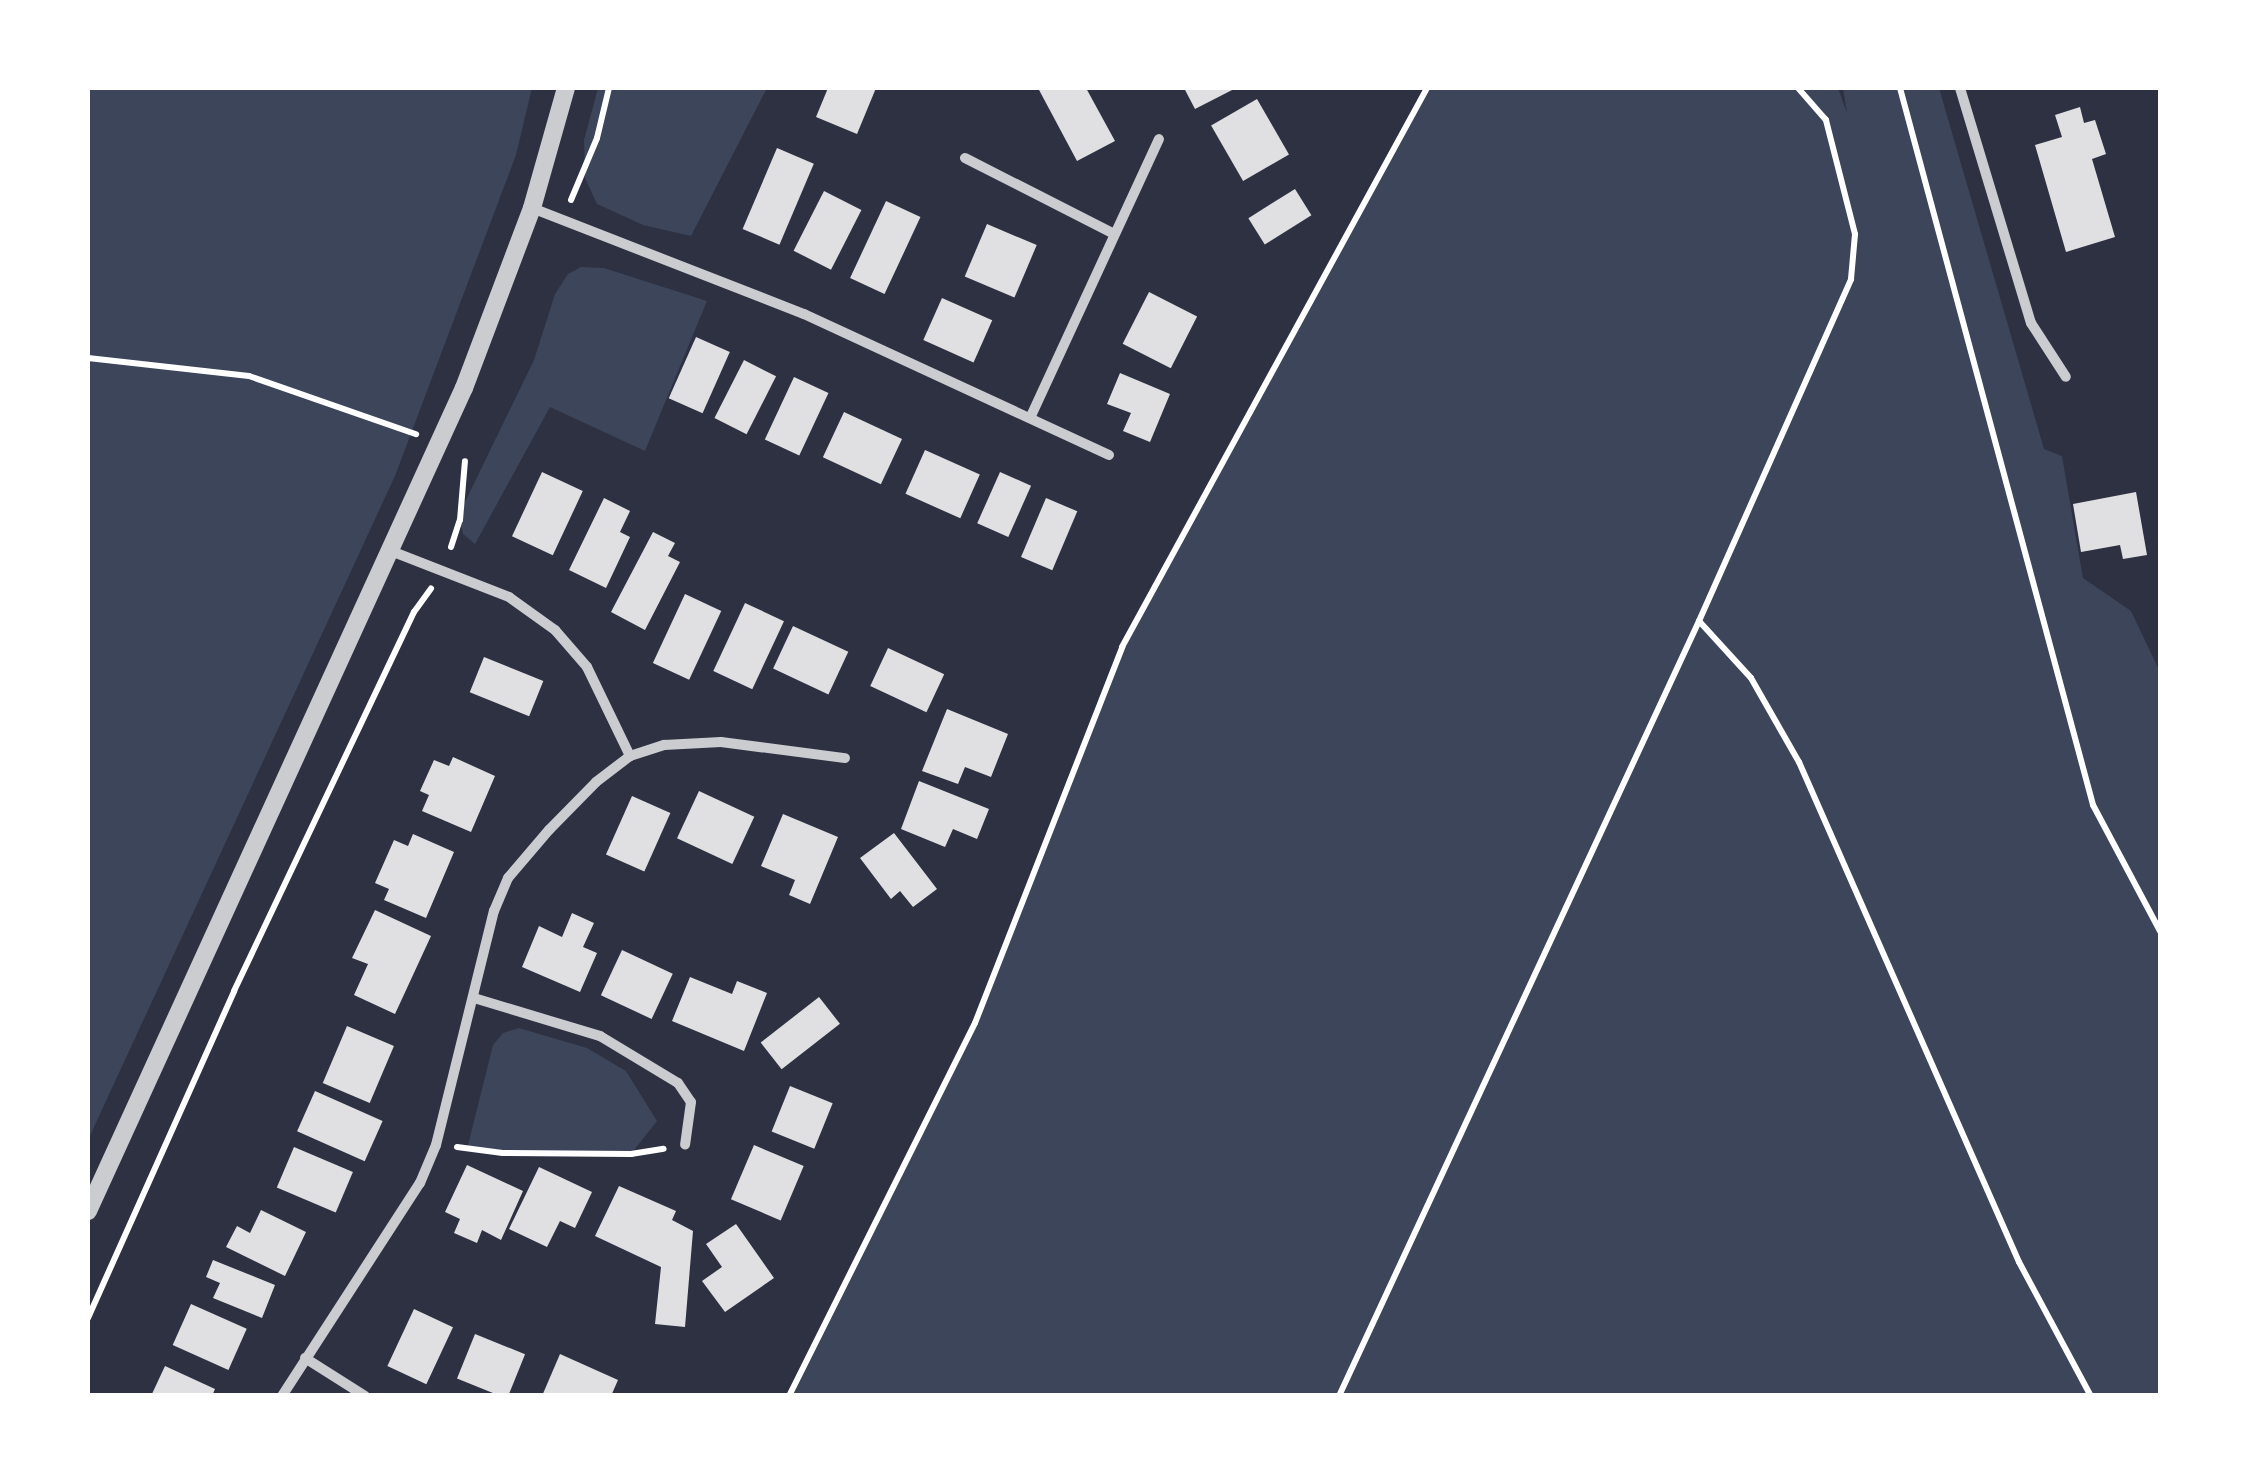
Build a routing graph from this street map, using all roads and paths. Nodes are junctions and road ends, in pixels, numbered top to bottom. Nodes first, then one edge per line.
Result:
1 (566, 88) edge
2 (609, 88) edge
3 (1427, 88) edge
4 (1798, 88) edge
5 (1900, 88) edge
6 (1960, 88) edge
7 (1158, 140) dead end
8 (965, 158) dead end
9 (532, 208) junction
10 (563, 220) junction
11 (1114, 234) junction
12 (88, 358) edge
13 (2066, 376) dead end
14 (1031, 416) junction
15 (440, 442) junction
16 (471, 446) dead end
17 (1109, 455) dead end
18 (391, 551) junction
19 (444, 571) junction
20 (1699, 621) junction
21 (630, 756) junction
22 (845, 758) dead end
23 (2160, 931) edge
24 (474, 998) junction
25 (436, 1145) junction
26 (685, 1145) joint
27 (88, 1211) edge
28 (88, 1318) edge
29 (304, 1358) junction
30 (282, 1396) edge
31 (365, 1396) edge
32 (790, 1396) edge
33 (1339, 1396) edge
34 (2091, 1396) edge

1 - 9 street
2 - 10 path
3 - 32 path
4 - 20 path
5 - 23 path
6 - 13 street
7 - 11 street
8 - 11 street
9 - 10 street
9 - 15 street
10 - 14 street
11 - 14 street
12 - 15 path
14 - 17 street
15 - 18 street
16 - 19 path
18 - 19 street
18 - 27 street
19 - 21 street
19 - 28 path
20 - 33 path
20 - 34 path
21 - 22 street
21 - 24 street
24 - 25 street
24 - 26 street
25 - 26 path
25 - 29 street
29 - 30 street
29 - 31 street

